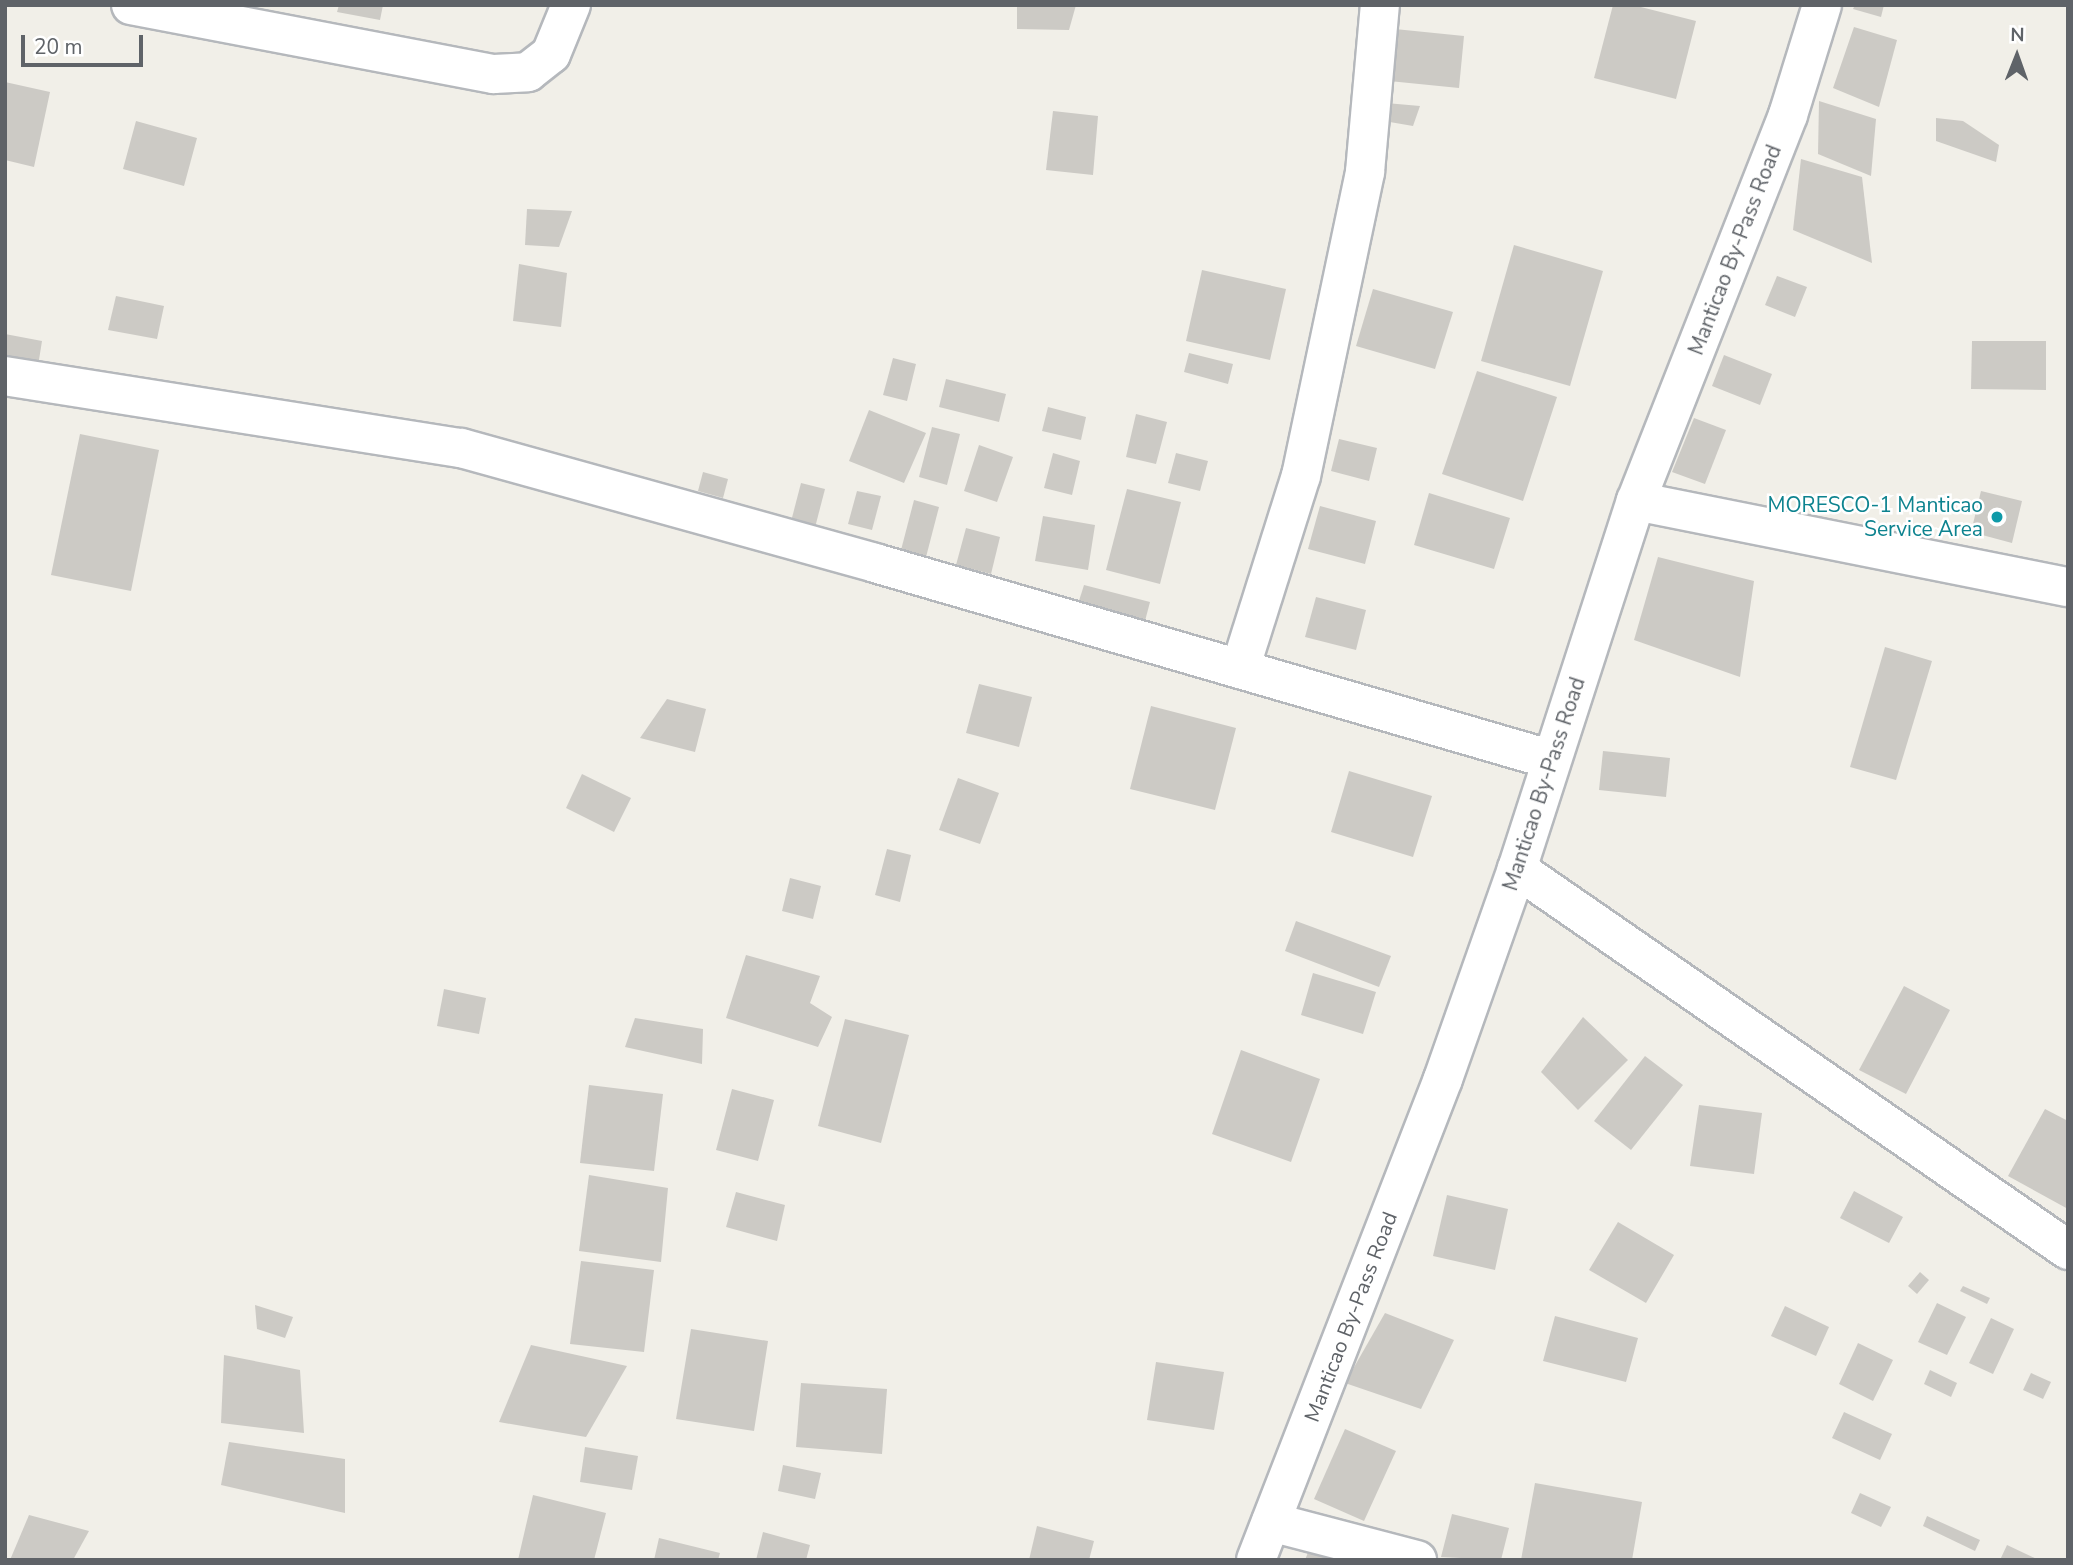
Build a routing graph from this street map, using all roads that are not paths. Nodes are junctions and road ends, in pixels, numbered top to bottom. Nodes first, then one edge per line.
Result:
1 (131, 5) edge
2 (570, 5) edge
3 (1380, 5) edge
4 (1822, 5) edge
5 (5, 376) edge
6 (1636, 501) junction
7 (2068, 587) edge
8 (1240, 669) junction
9 (1549, 759) junction
10 (1517, 869) junction
11 (2068, 1250) edge
12 (1271, 1522) junction
13 (1256, 1560) edge
14 (1417, 1560) edge

1 - 2 street
3 - 8 street
4 - 6 street, Manticao By-Pass Road
5 - 8 street
6 - 7 street
6 - 9 street, Manticao By-Pass Road
8 - 9 street
9 - 10 street, Manticao By-Pass Road
10 - 11 street
10 - 12 street, Manticao By-Pass Road
12 - 13 street, Manticao By-Pass Road
12 - 14 street

